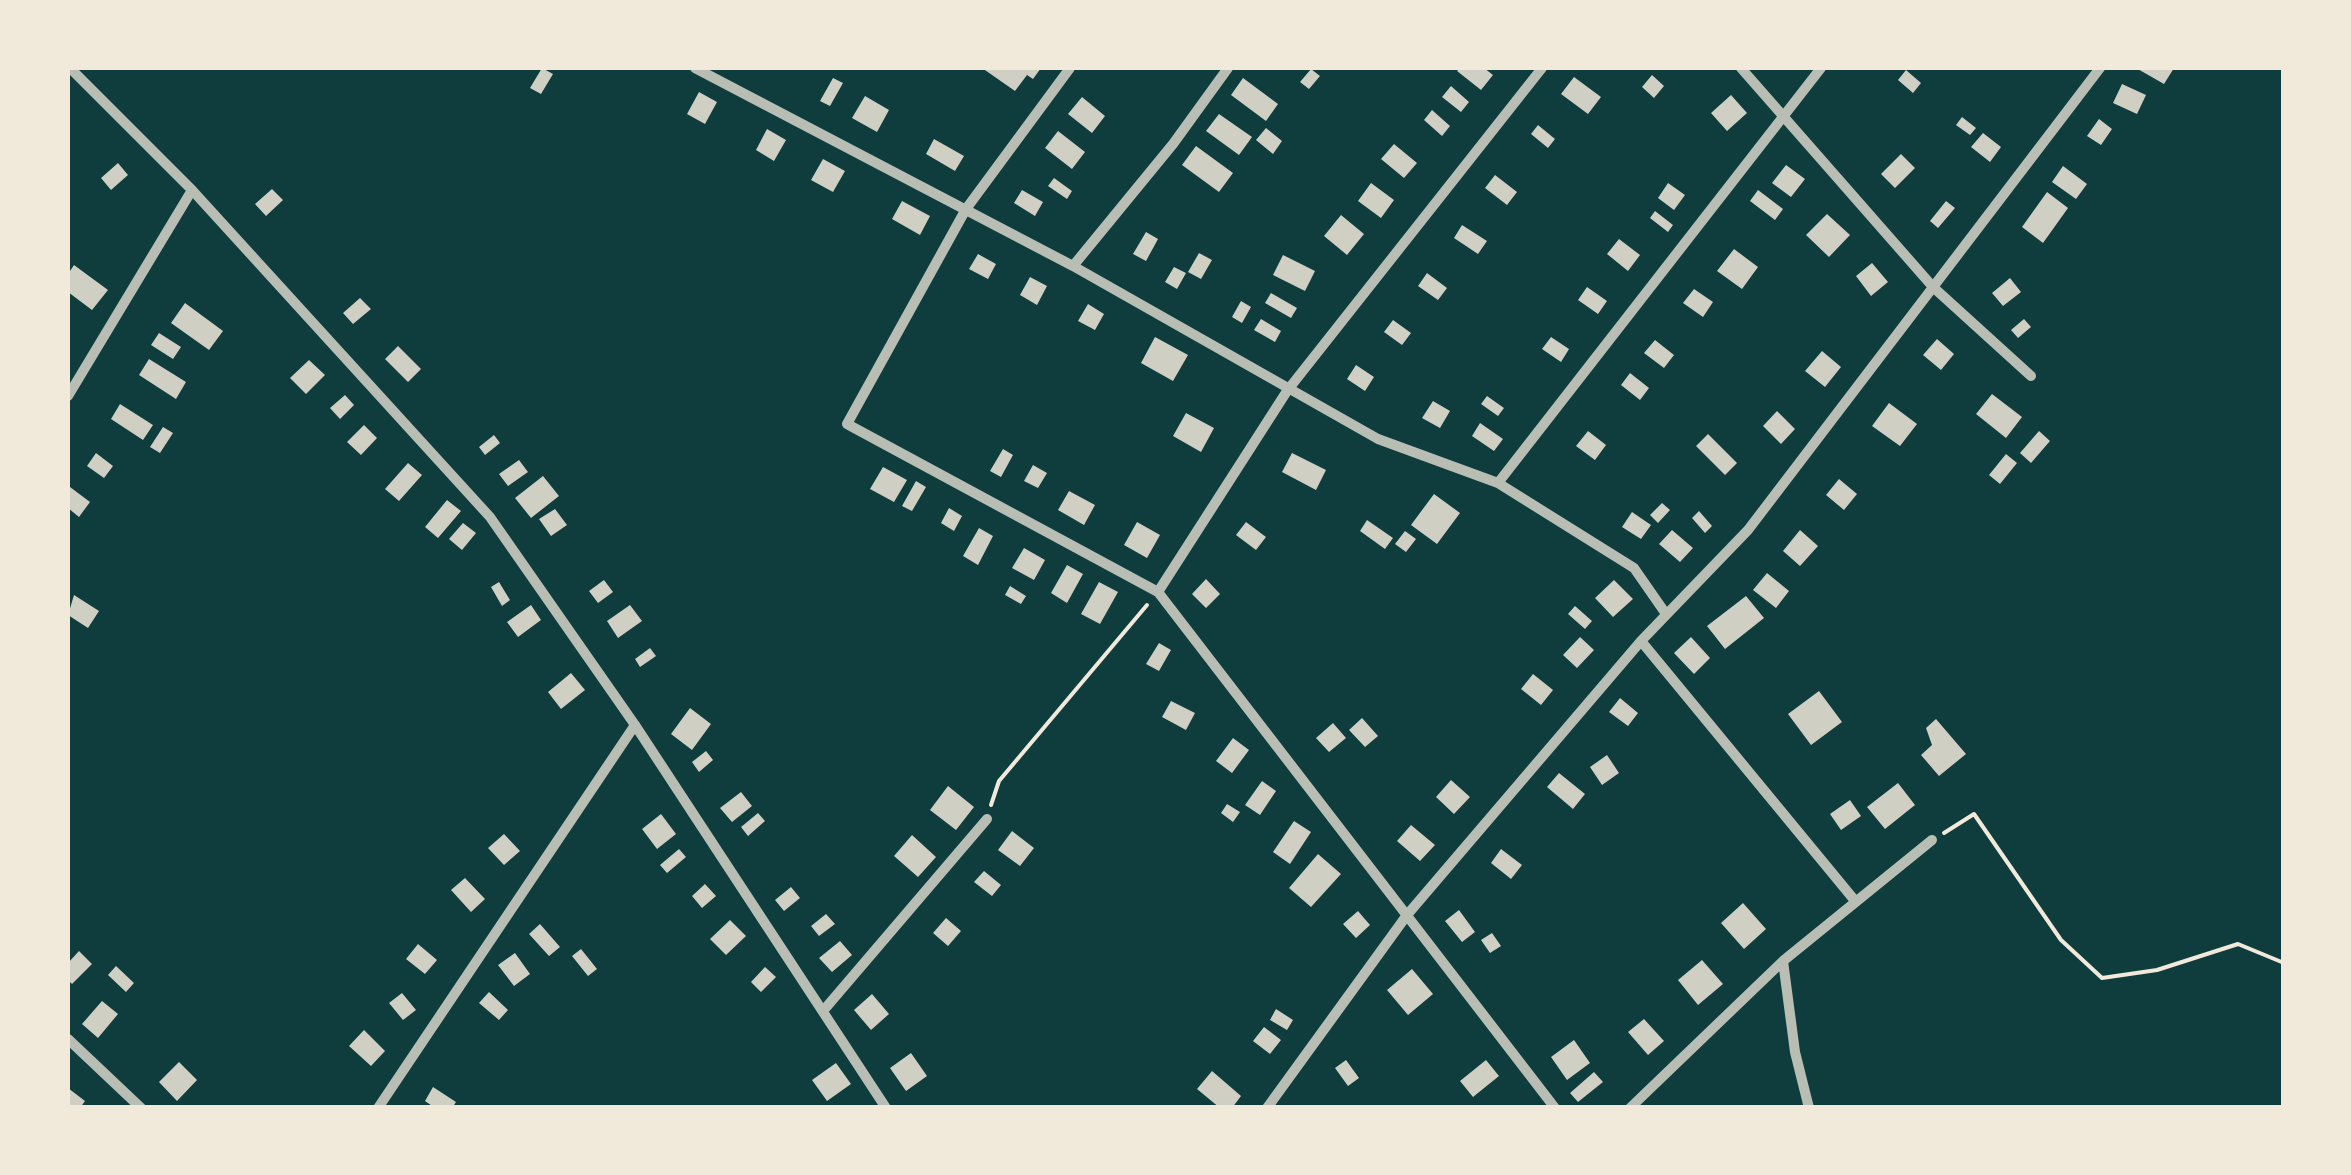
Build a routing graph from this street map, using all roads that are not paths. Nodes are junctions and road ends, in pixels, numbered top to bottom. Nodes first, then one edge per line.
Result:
1 (70, 68) edge
2 (695, 68) edge
3 (1070, 68) edge
4 (1228, 68) edge
5 (1542, 68) edge
6 (1740, 68) edge
7 (1822, 68) edge
8 (2100, 68) edge
9 (1781, 115) junction
10 (192, 190) junction
11 (966, 210) junction
12 (1073, 266) junction
13 (1933, 287) junction
14 (2031, 376) dead end
15 (1287, 391) junction
16 (68, 396) edge
17 (1498, 484) junction
18 (1158, 592) junction
19 (1666, 614) junction
20 (1640, 641) junction
21 (634, 725) junction
22 (987, 819) road end
23 (1932, 840) road end
24 (1856, 902) junction
25 (1406, 915) junction
26 (1783, 961) junction
27 (822, 1011) junction
28 (68, 1039) edge
29 (141, 1108) edge
30 (378, 1108) edge
31 (886, 1108) edge
32 (1267, 1108) edge
33 (1556, 1108) edge
34 (1630, 1108) edge
35 (1809, 1108) edge

1 - 10 street
2 - 11 street
3 - 11 street
4 - 12 street
5 - 15 street
6 - 9 street
7 - 9 street
8 - 13 street
9 - 13 street
9 - 17 street
10 - 16 street
10 - 21 street
11 - 12 street
11 - 18 street
12 - 15 street
13 - 14 street
13 - 19 street
15 - 17 street
15 - 18 street
17 - 19 street
18 - 25 street
19 - 20 street
20 - 24 street
20 - 25 street
21 - 27 street
21 - 30 street
22 - 27 street
23 - 24 street
24 - 26 street
25 - 32 street
25 - 33 street
26 - 34 street
26 - 35 street
27 - 31 street
28 - 29 street

